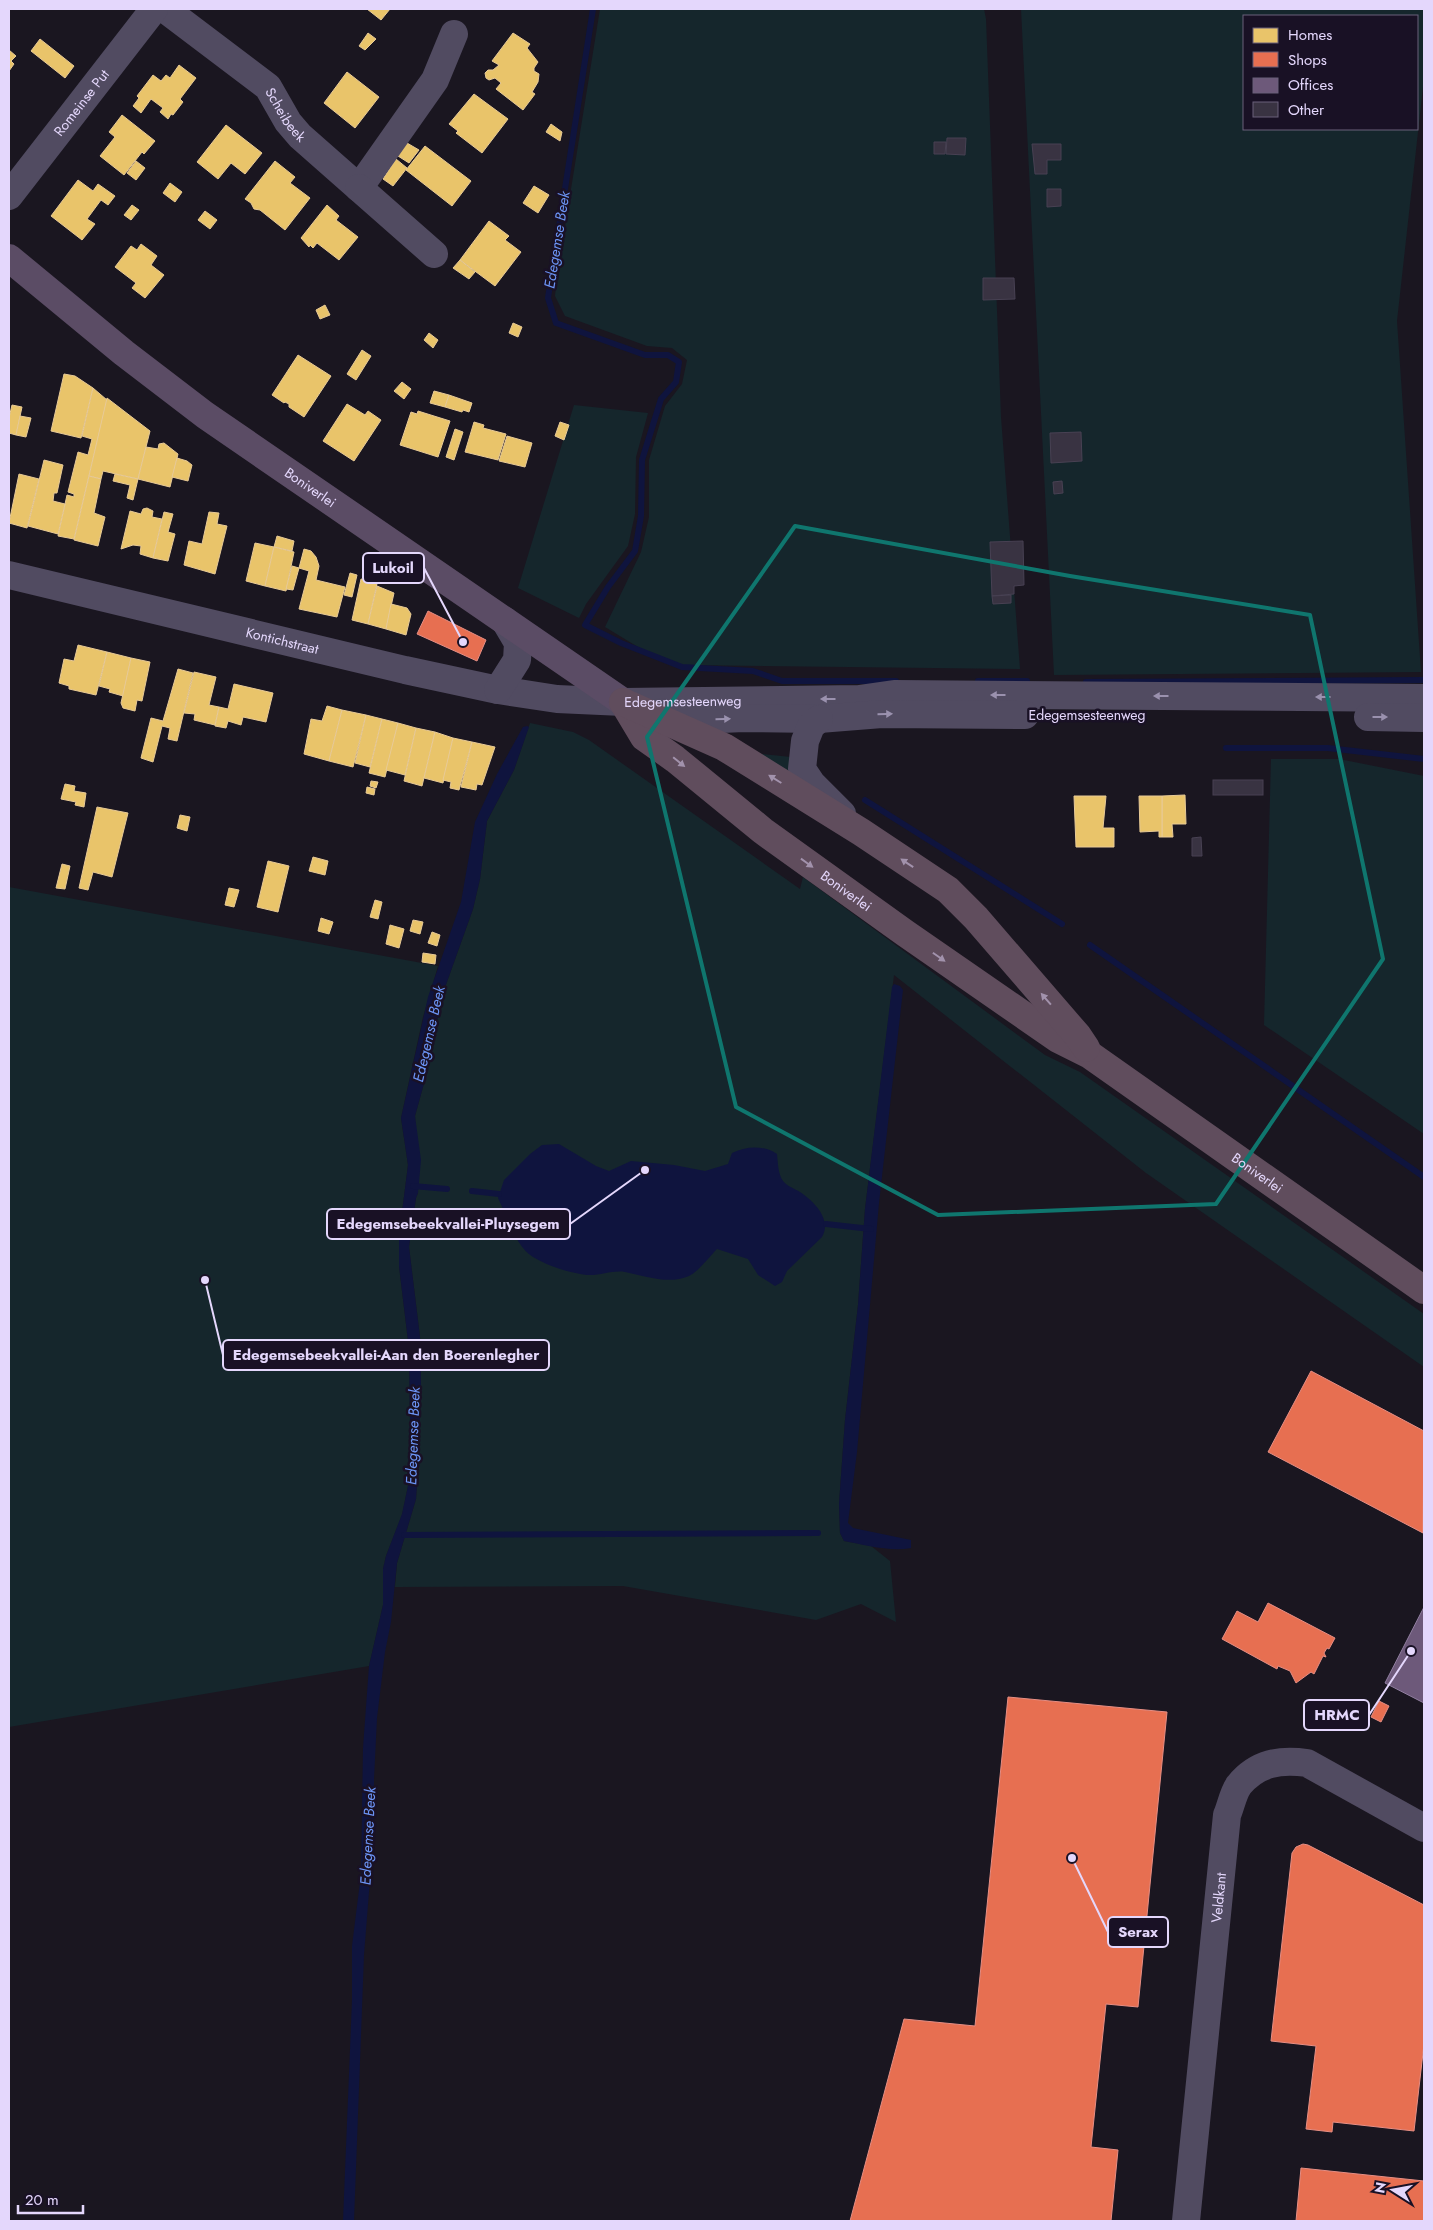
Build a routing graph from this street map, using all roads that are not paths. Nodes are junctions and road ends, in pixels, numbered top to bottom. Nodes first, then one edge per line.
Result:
1 (154, 9) edge
2 (165, 9) edge
3 (454, 34) dead end
4 (358, 188) junction
5 (9, 196) edge
6 (434, 254) dead end
7 (9, 258) edge
8 (9, 575) edge
9 (505, 621) junction
10 (498, 690) junction
11 (1424, 698) edge
12 (557, 699) junction
13 (624, 702) junction
14 (1424, 718) edge
15 (820, 719) junction
16 (644, 737) junction
17 (861, 832) junction
18 (1090, 1055) junction
19 (1424, 1290) edge
20 (1424, 1828) edge
21 (1186, 2221) edge

1 - 5 street, Romeinse Put
2 - 4 street, Scheibeek
3 - 4 street
4 - 6 street, Scheibeek
7 - 9 main road, Boniverlei
8 - 10 street, Kontichstraat
9 - 10 street
9 - 13 main road, Boniverlei
10 - 12 street, Kontichstraat
11 -> 13 street, Edegemsesteenweg
12 - 13 street, Kontichstraat
12 - 16 street, Kontichstraat
13 -> 15 street, Edegemsesteenweg
13 - 16 highway, Boniverlei
17 -> 13 highway, Boniverlei
15 -> 14 street, Edegemsesteenweg
15 - 17 street, Boniverlei
16 -> 18 highway, Boniverlei
18 -> 17 highway, Boniverlei
18 - 19 highway, Boniverlei
20 - 21 street, Veldkant

